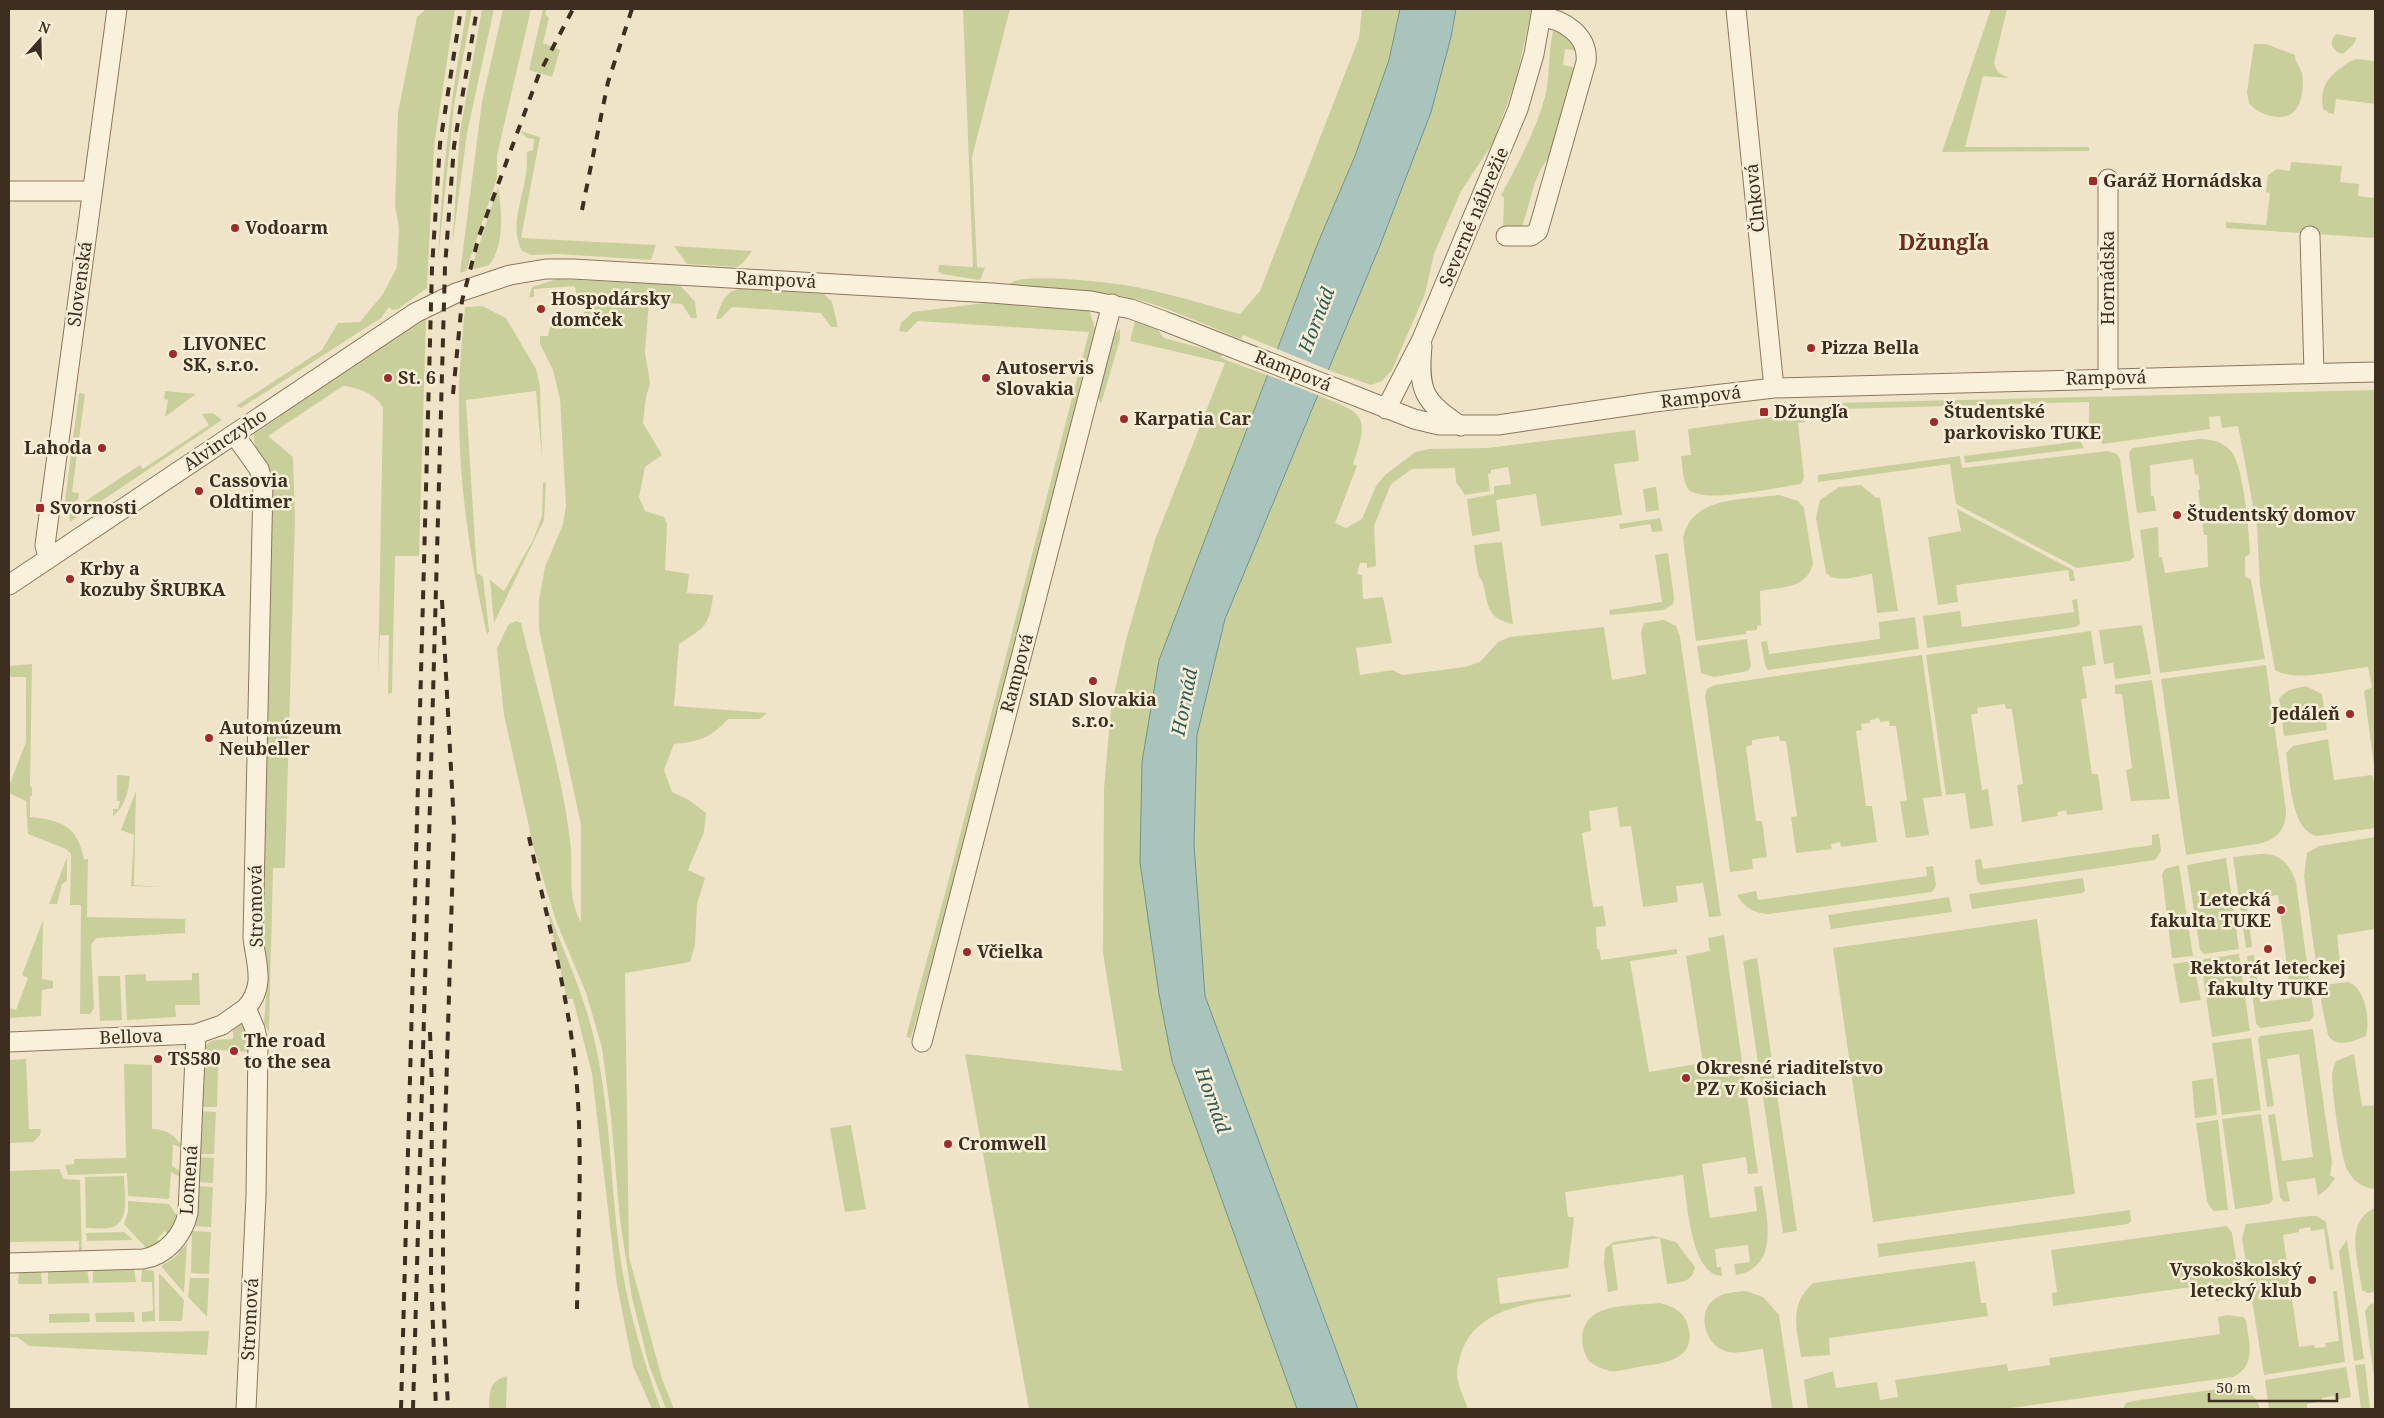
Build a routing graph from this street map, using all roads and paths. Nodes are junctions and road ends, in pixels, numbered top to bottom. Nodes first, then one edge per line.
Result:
1 (117, 9) edge
2 (1736, 9) edge
3 (1542, 13) edge
4 (2108, 178) dead end
5 (9, 191) edge
6 (92, 191) junction
7 (1506, 236) dead end
8 (2310, 236) dead end
9 (444, 298) joint
10 (1112, 304) junction
11 (1422, 339) junction
12 (2314, 372) junction
13 (2375, 372) edge
14 (2108, 378) junction
15 (1774, 388) junction
16 (1386, 409) junction
17 (1462, 426) junction
18 (234, 434) junction
19 (48, 558) junction
20 (9, 584) edge
21 (246, 1008) junction
22 (196, 1034) junction
23 (9, 1042) edge
24 (922, 1042) dead end
25 (9, 1263) edge
26 (246, 1409) edge

1 - 6 street, Slovenská
2 - 15 street, Člnková
3 - 7 street, Severné nábrežie
3 - 11 street, Severné nábrežie
4 - 14 street, Hornádska
5 - 6 street
6 - 19 street, Slovenská
8 - 12 street
9 - 10 street, Rampová
9 - 18 street, Alvinczyho
10 - 16 street, Rampová
10 - 24 street, Rampová
11 - 16 street, Severné nábrežie
11 - 17 street
12 - 13 street, Rampová
12 - 14 street, Rampová
14 - 15 street, Rampová
15 - 17 street, Rampová
16 - 17 street, Rampová
18 - 19 street, Alvinczyho
18 - 21 street, Stromová
19 - 20 street, Alvinczyho
21 - 22 street, Bellova
21 - 26 street, Stromová
22 - 23 street, Bellova
22 - 25 street, Lomená

